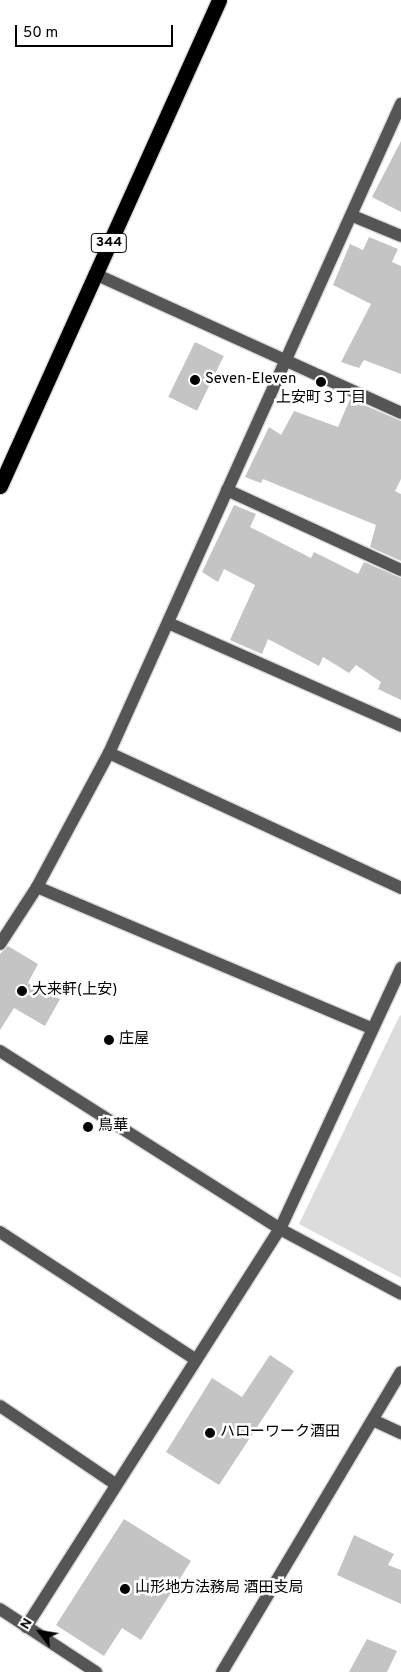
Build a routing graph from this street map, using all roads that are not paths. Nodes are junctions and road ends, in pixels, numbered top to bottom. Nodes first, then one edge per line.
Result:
1 (219, 0) edge
2 (401, 104) edge
3 (353, 216) junction
4 (401, 236) edge
5 (95, 274) junction
6 (285, 362) junction
7 (401, 413) edge
8 (0, 486) edge
9 (227, 490) junction
10 (401, 570) edge
11 (168, 623) junction
12 (401, 726) edge
13 (109, 753) junction
14 (37, 887) junction
15 (401, 888) edge
16 (0, 944) edge
17 (401, 968) edge
18 (371, 1028) junction
19 (0, 1051) edge
20 (280, 1229) junction
21 (0, 1232) edge
22 (401, 1294) edge
23 (196, 1360) junction
24 (401, 1372) edge
25 (0, 1406) edge
26 (375, 1421) junction
27 (401, 1432) edge
28 (115, 1484) junction
29 (0, 1609) edge
30 (26, 1626) junction
31 (96, 1672) edge
32 (222, 1672) edge

1 - 5 highway, 344
2 - 3 street
3 - 4 street
3 - 6 street
5 - 6 street
5 - 8 highway, 344
6 - 7 street
6 - 9 street
9 - 10 street
9 - 11 street
11 - 12 street
11 - 13 street
13 - 14 street
13 - 15 street
14 - 16 street
14 - 18 street
17 - 18 street
18 - 20 street
19 - 20 street
20 - 22 street
20 - 23 street
21 - 23 street
23 - 28 street
24 - 26 street
25 - 28 street
26 - 27 street
26 - 32 street
28 - 30 street
29 - 30 street
30 - 31 street

